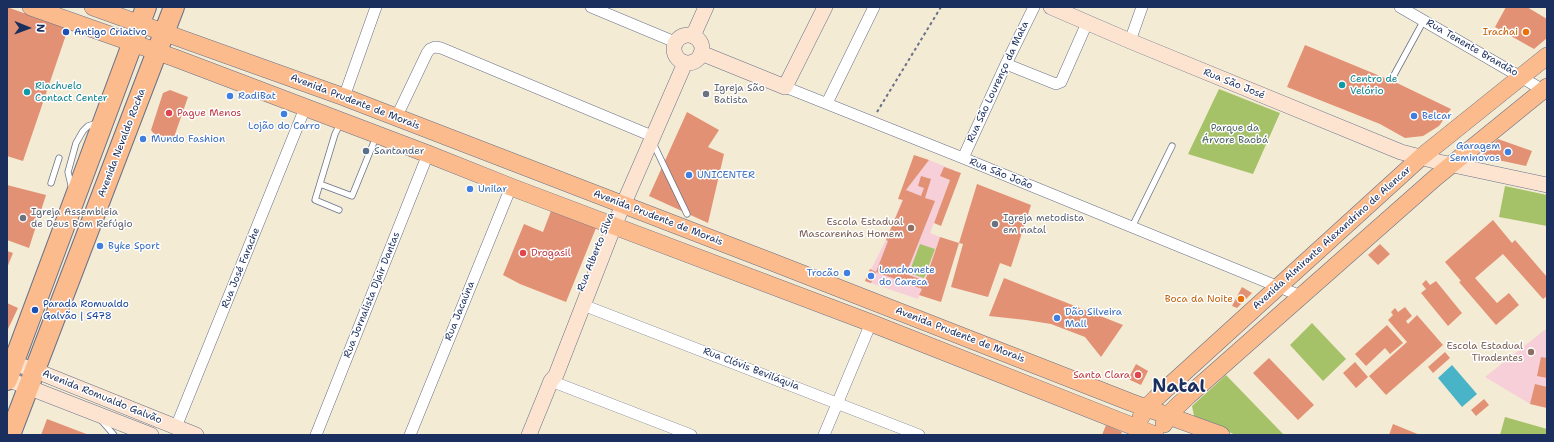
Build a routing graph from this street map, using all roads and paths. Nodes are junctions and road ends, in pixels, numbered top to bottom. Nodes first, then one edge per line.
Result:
1 (31, 7) edge
2 (93, 7) edge
3 (174, 7) edge
4 (376, 7) edge
5 (591, 7) edge
6 (706, 7) edge
7 (825, 7) edge
8 (874, 7) edge
9 (941, 7) edge
10 (1034, 7) edge
11 (1051, 7) edge
12 (1142, 7) edge
13 (1400, 7) edge
14 (143, 16) edge
15 (1424, 20) junction
16 (1087, 23) junction
17 (693, 36) junction
18 (132, 42) junction
19 (675, 42) junction
20 (1130, 42) junction
21 (156, 49) junction
22 (701, 54) junction
23 (1547, 56) edge
24 (681, 61) junction
25 (1006, 64) junction
26 (1394, 76) dead end
27 (1521, 77) junction
28 (785, 87) junction
29 (1545, 89) edge
30 (344, 97) junction
31 (827, 104) junction
32 (305, 108) junction
33 (396, 118) junction
34 (871, 121) junction
35 (341, 122) junction
36 (377, 135) junction
37 (650, 136) junction
38 (1172, 146) dead end
39 (428, 154) junction
40 (59, 158) dead end
41 (963, 158) junction
42 (1420, 158) junction
43 (1451, 164) junction
44 (106, 167) dead end
45 (51, 183) dead end
46 (320, 184) junction
47 (1547, 184) edge
48 (511, 187) junction
49 (101, 196) junction
50 (620, 204) junction
51 (339, 210) dead end
52 (69, 213) junction
53 (687, 214) dead end
54 (1348, 224) junction
55 (611, 225) junction
56 (1132, 227) junction
57 (1366, 240) junction
58 (59, 258) dead end
59 (1278, 287) junction
60 (1301, 296) junction
61 (583, 304) junction
62 (871, 323) junction
63 (11, 369) edge
64 (31, 379) junction
65 (551, 381) junction
66 (837, 403) junction
67 (1146, 408) junction
68 (93, 412) junction
69 (1168, 415) junction
70 (176, 427) junction
71 (1134, 431) edge
72 (10, 435) edge
73 (114, 435) edge
74 (152, 435) edge
75 (196, 435) edge
76 (316, 435) edge
77 (410, 435) edge
78 (530, 435) edge
79 (691, 435) edge
80 (824, 435) edge
81 (919, 435) edge
82 (1157, 435) edge
83 (1221, 435) edge

1 - 18 main road, Avenida Prudente de Morais
2 - 14 main road, Avenida Prudente de Morais
3 - 21 highway, Avenida Nevaldo Rocha
4 - 30 street
5 - 19 street
6 - 17 street
7 - 28 street
8 - 31 street
9 - 34 path
10 - 25 street, Rua São Lourenço da Mata
11 - 16 street, Rua São José
12 - 20 street
13 - 15 street, Rua Tenente Brandão
14 - 18 highway
14 - 21 main road, Avenida Prudente de Morais
15 - 26 lane
15 - 27 street, Rua Tenente Brandão
16 - 20 street, Rua São José
16 - 25 street
17 - 19 street
17 - 22 street
18 - 21 main road, Avenida Prudente de Morais
18 - 52 highway
19 - 24 street
20 - 42 street, Rua São José
21 - 30 main road, Avenida Prudente de Morais
21 - 32 main road, Avenida Prudente de Morais
21 - 49 highway, Avenida Nevaldo Rocha
22 - 24 street
22 - 28 street, Rua São João
23 - 27 main road, Avenida Almirante Alexandrino de Alencar
24 - 37 street, Rua Alberto Silva
25 - 41 street, Rua São Lourenço da Mata
27 - 29 street, Rua Tenente Brandão
27 - 42 main road, Avenida Almirante Alexandrino de Alencar
28 - 31 street, Rua São João
29 - 43 main road
30 - 33 main road, Avenida Prudente de Morais
31 - 34 street, Rua São João
32 - 35 main road, Avenida Prudente de Morais
32 - 70 street, Rua José Farache
33 - 37 street
33 - 50 main road, Avenida Prudente de Morais
34 - 41 street, Rua São João
35 - 36 main road, Avenida Prudente de Morais
35 - 46 lane
36 - 39 main road, Avenida Prudente de Morais
36 - 46 lane
37 - 50 street, Rua Alberto Silva
37 - 53 lane
38 - 56 lane
39 - 48 main road, Avenida Prudente de Morais
39 - 76 street, Rua Jornalista Djair Dantas
40 - 45 lane
41 - 56 street, Rua São João
42 - 43 street, Rua São José
42 - 54 main road, Avenida Almirante Alexandrino de Alencar
43 - 47 street, Rua São José
43 - 57 main road
44 - 49 lane
46 - 51 lane
48 - 55 main road, Avenida Prudente de Morais
48 - 77 street, Rua Jacaúna
49 - 64 highway, Avenida Nevaldo Rocha
50 - 55 street, Rua Alberto Silva
50 - 67 main road, Avenida Prudente de Morais
52 - 58 lane
52 - 63 highway
54 - 57 main road
54 - 59 main road, Avenida Almirante Alexandrino de Alencar
55 - 61 street, Rua Alberto Silva
55 - 62 main road, Avenida Prudente de Morais
55 - 65 street, Rua Alberto Silva
56 - 59 street, Rua São João
57 - 60 main road
59 - 60 street, Rua São João
59 - 67 main road, Avenida Almirante Alexandrino de Alencar
60 - 69 main road
61 - 65 street, Rua Alberto Silva
61 - 66 street, Rua Clóvis Beviláquia
62 - 66 street
62 - 71 main road, Avenida Prudente de Morais
63 - 64 street, Avenida Romualdo Galvão
64 - 68 street, Avenida Romualdo Galvão
64 - 70 street, Avenida Romualdo Galvão
64 - 72 highway, Avenida Nevaldo Rocha
65 - 78 street, Rua Alberto Silva
65 - 79 street
66 - 80 street
66 - 81 street, Rua Clóvis Beviláquia
67 - 69 main road, Avenida Prudente de Morais
67 - 71 main road, Avenida Almirante Alexandrino de Alencar
68 - 73 lane
68 - 74 street, Avenida Romualdo Galvão
69 - 82 main road
69 - 83 main road, Avenida Prudente de Morais
70 - 75 street, Avenida Romualdo Galvão
71 - 82 main road, Avenida Prudente de Morais

